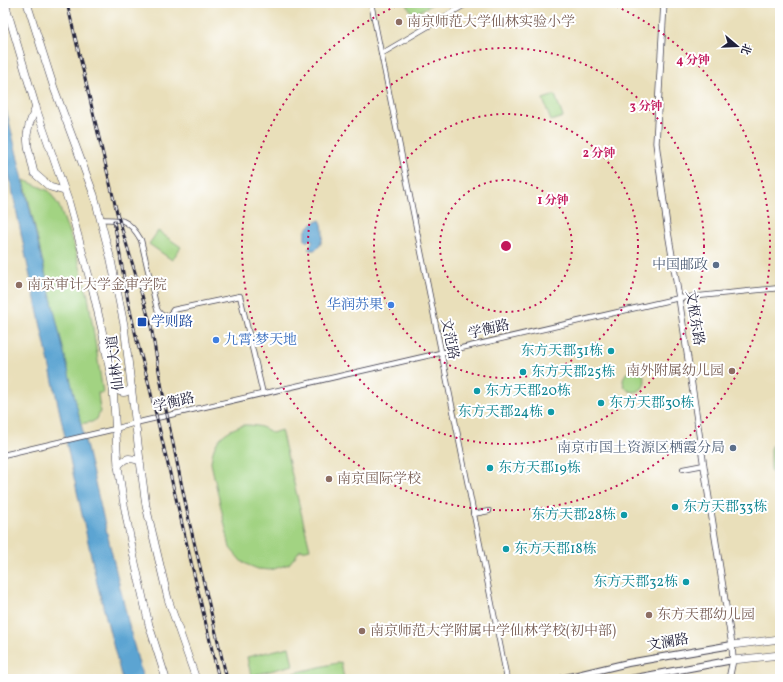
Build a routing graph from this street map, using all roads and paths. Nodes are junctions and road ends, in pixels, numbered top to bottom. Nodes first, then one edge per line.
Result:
1 (5, 3) edge
2 (27, 3) edge
3 (371, 3) edge
4 (468, 3) edge
5 (664, 3) edge
6 (381, 54) junction
7 (36, 107) junction
8 (64, 190) junction
9 (100, 219) junction
10 (780, 288) edge
11 (679, 298) junction
12 (441, 352) junction
13 (113, 388) junction
14 (132, 388) junction
15 (263, 394) junction
16 (135, 423) junction
17 (115, 429) junction
18 (3, 455) edge
19 (140, 462) junction
20 (704, 465) junction
21 (118, 466) junction
22 (684, 469) dead end
23 (489, 511) dead end
24 (473, 514) junction
25 (780, 639) edge
26 (732, 645) junction
27 (780, 655) edge
28 (733, 660) junction
29 (166, 679) edge
30 (196, 679) edge
31 (507, 679) edge
32 (561, 679) edge
33 (630, 679) edge
34 (729, 679) edge

1 - 7 main road, 仙林大道
2 - 9 main road, 仙林大道
3 - 6 street, 文范路
4 - 6 street
5 - 11 street, 文枢东路
6 - 12 street, 文范路
7 - 8 main road, 仙林大道
7 - 8 main road
8 - 13 main road, 仙林大道
9 - 14 main road, 仙林大道
9 - 15 street
10 - 11 street, 学衡路
11 - 12 street, 学衡路
11 - 20 street, 文枢东路
12 - 15 street, 学衡路
12 - 24 street, 文范路
13 - 14 main road
13 - 17 main road, 仙林大道
14 - 16 main road, 仙林大道
15 - 16 street, 学衡路
16 - 17 street
16 - 19 main road, 仙林大道
17 - 18 street
17 - 21 main road, 仙林大道
19 - 21 main road
19 - 30 main road, 仙林大道
20 - 22 street
20 - 26 street, 文枢东路
21 - 29 main road, 仙林大道
23 - 24 street
24 - 31 street, 文范路
25 - 26 main road, 文澜路
26 - 28 street, 文枢东路
26 - 32 main road, 文澜路
27 - 28 main road, 文澜路
28 - 33 main road, 文澜路
28 - 34 street, 文枢东路

